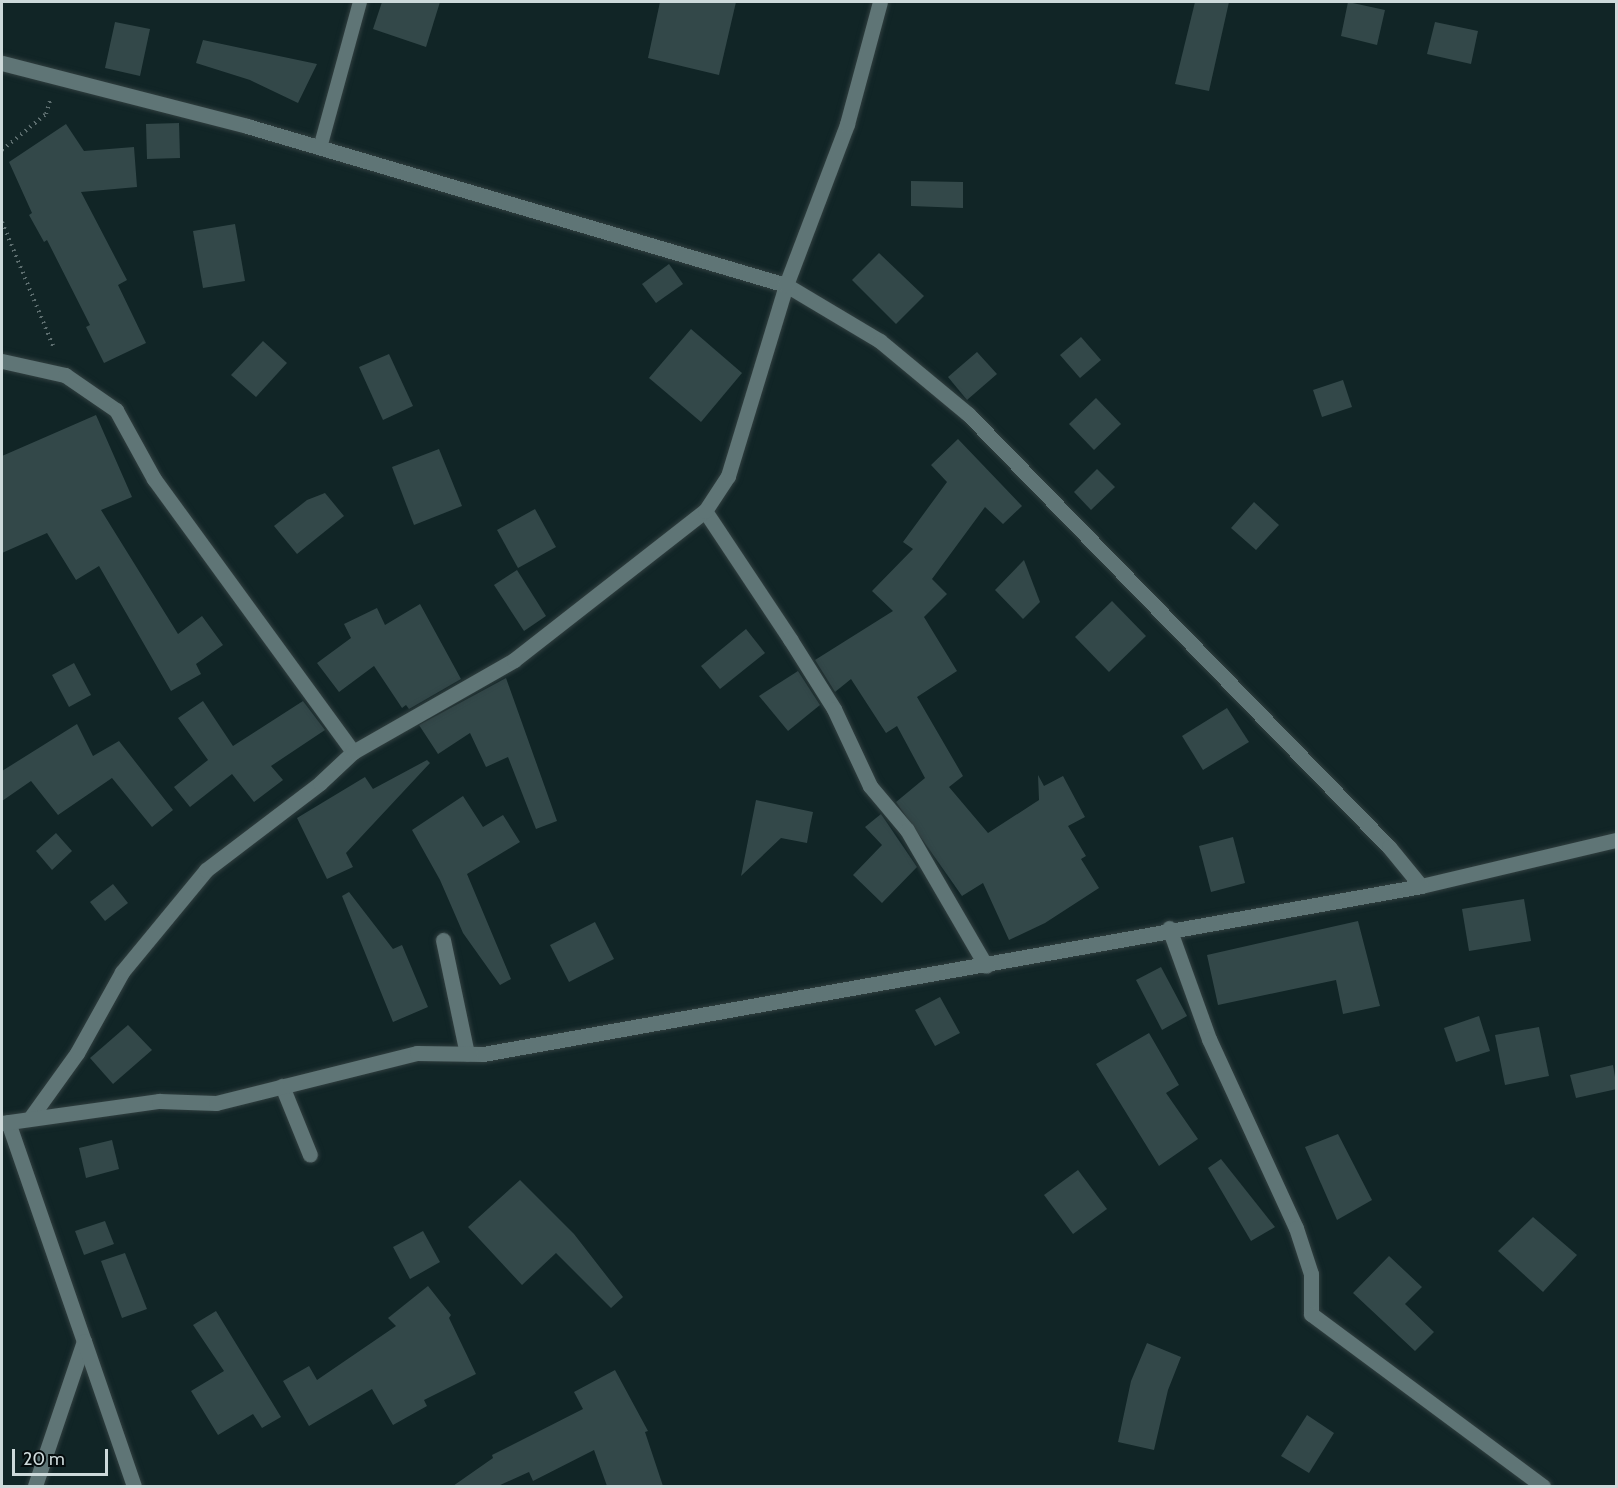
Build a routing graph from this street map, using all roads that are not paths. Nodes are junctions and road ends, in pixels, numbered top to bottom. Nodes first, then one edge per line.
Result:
1 (360, 2) edge
2 (880, 2) edge
3 (2, 63) edge
4 (320, 147) junction
5 (786, 285) junction
6 (2, 361) edge
7 (705, 511) junction
8 (353, 752) junction
9 (1617, 840) edge
10 (1421, 886) junction
11 (1169, 928) junction
12 (443, 940) dead end
13 (986, 966) junction
14 (467, 1054) junction
15 (282, 1086) junction
16 (31, 1117) junction
17 (5, 1122) edge
18 (310, 1155) dead end
19 (84, 1341) junction
20 (35, 1486) edge
21 (134, 1486) edge
22 (1543, 1486) edge

1 - 4 lane
2 - 5 street
3 - 4 street
4 - 5 street
5 - 7 street
5 - 10 street
6 - 8 street
7 - 8 street
7 - 13 street
8 - 16 street
9 - 10 street
10 - 11 street
11 - 13 street
11 - 22 street
12 - 14 street
13 - 14 street
14 - 15 street
15 - 16 street
15 - 18 street
16 - 17 street
17 - 19 street
19 - 20 street
19 - 21 street

